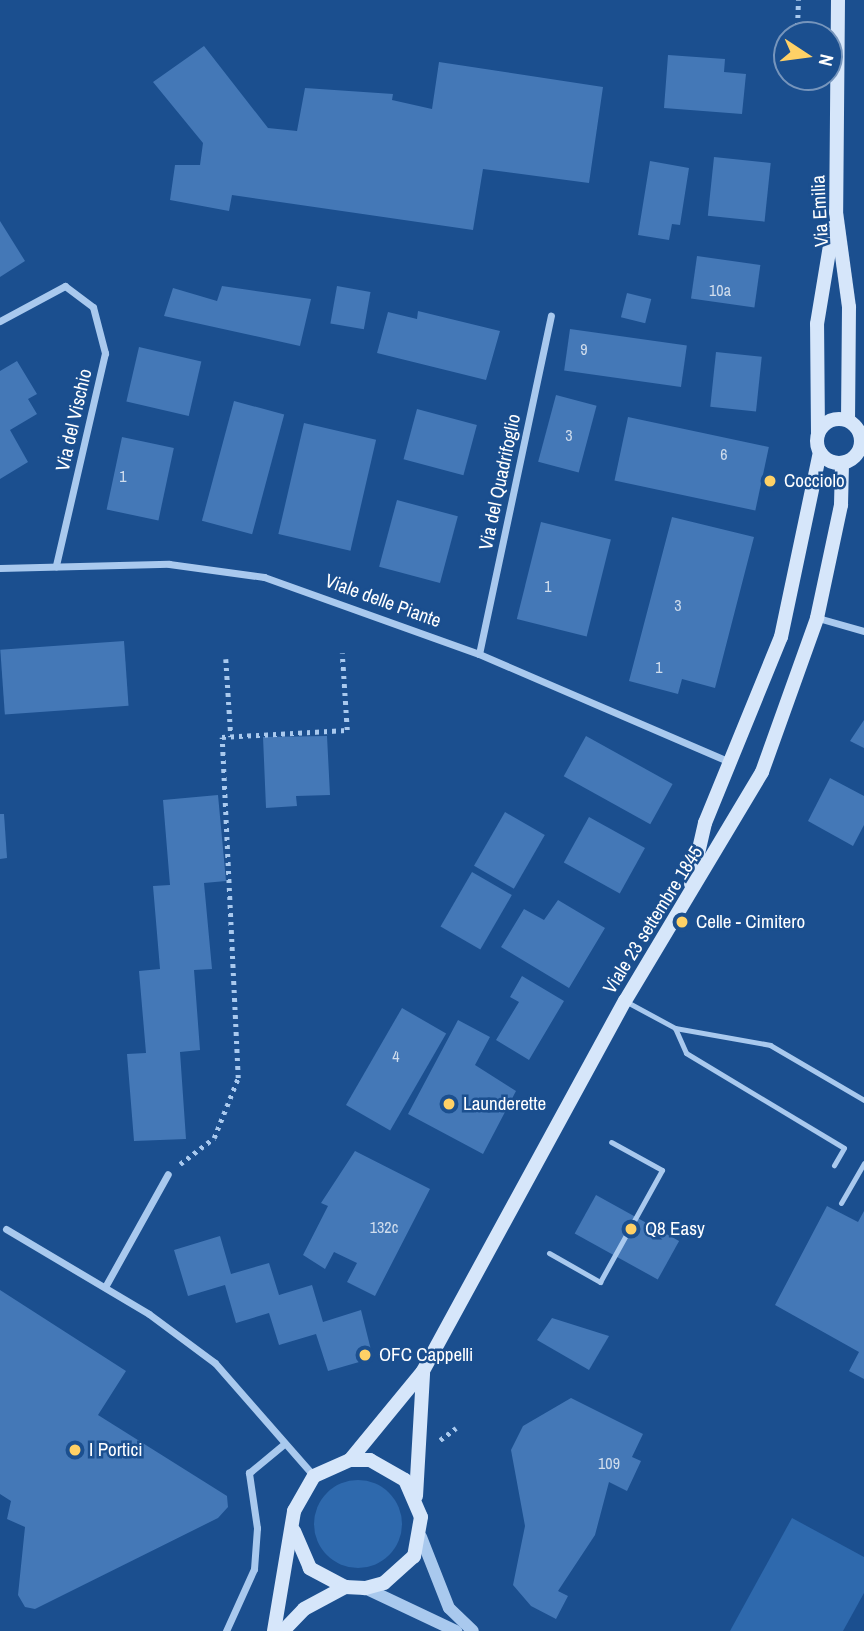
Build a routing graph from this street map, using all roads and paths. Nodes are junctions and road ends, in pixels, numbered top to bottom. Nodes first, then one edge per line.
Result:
1 (798, 0) edge
2 (838, 0) edge
3 (797, 21) edge
4 (836, 212) junction
5 (551, 316) dead end
6 (0, 321) edge
7 (848, 420) junction
8 (818, 433) junction
9 (863, 444) edge
10 (820, 452) junction
11 (842, 463) junction
12 (57, 566) junction
13 (0, 568) edge
14 (817, 618) junction
15 (864, 631) edge
16 (342, 653) dead end
17 (479, 654) junction
18 (226, 659) dead end
19 (231, 737) junction
20 (733, 763) junction
21 (690, 893) junction
22 (625, 1000) junction
23 (675, 1028) junction
24 (864, 1100) edge
25 (611, 1142) dead end
26 (864, 1163) edge
27 (834, 1165) dead end
28 (168, 1174) joint
29 (841, 1203) dead end
30 (6, 1228) dead end
31 (549, 1253) dead end
32 (105, 1287) junction
33 (423, 1371) junction
34 (457, 1428) dead end
35 (436, 1443) dead end
36 (284, 1444) junction
37 (350, 1460) junction
38 (314, 1476) junction
39 (416, 1497) junction
40 (294, 1531) junction
41 (421, 1537) junction
42 (345, 1587) junction
43 (365, 1588) junction
44 (226, 1631) edge
45 (274, 1631) edge
46 (283, 1631) edge
47 (456, 1631) edge
48 (473, 1631) edge

1 - 3 path
2 - 4 main road, Via Emilia
4 - 7 main road, Via Emilia
4 - 8 main road
5 - 17 street, Via del Quadrifoglio
6 - 12 street, Via del Vischio
7 - 8 main road
7 - 9 main road
8 - 10 main road
9 - 11 main road
10 - 11 main road
10 - 20 main road
11 - 14 main road, Viale 23 settembre 1845
12 - 13 street, Viale delle Piante
12 - 17 street, Viale delle Piante
14 - 15 street
14 - 21 main road, Viale 23 settembre 1845
16 - 19 path
17 - 20 street, Viale delle Piante
18 - 19 path
19 - 28 path
20 - 21 main road
21 - 22 main road, Viale 23 settembre 1845
22 - 23 lane
22 - 33 main road, Viale 23 settembre 1845
23 - 24 lane
23 - 27 lane
25 - 31 lane
26 - 29 lane
28 - 32 street
30 - 32 street
32 - 36 street
33 - 37 main road, Viale 23 settembre 1845
33 - 39 main road, Viale 23 settembre 1845
34 - 35 path
36 - 38 street
36 - 44 street
37 - 38 main road, Viale 23 settembre 1845
37 - 39 main road
38 - 40 main road
39 - 41 main road, Viale 23 settembre 1845
40 - 42 main road
40 - 45 main road
41 - 43 main road
41 - 48 street
42 - 43 main road
42 - 46 main road
43 - 47 street

